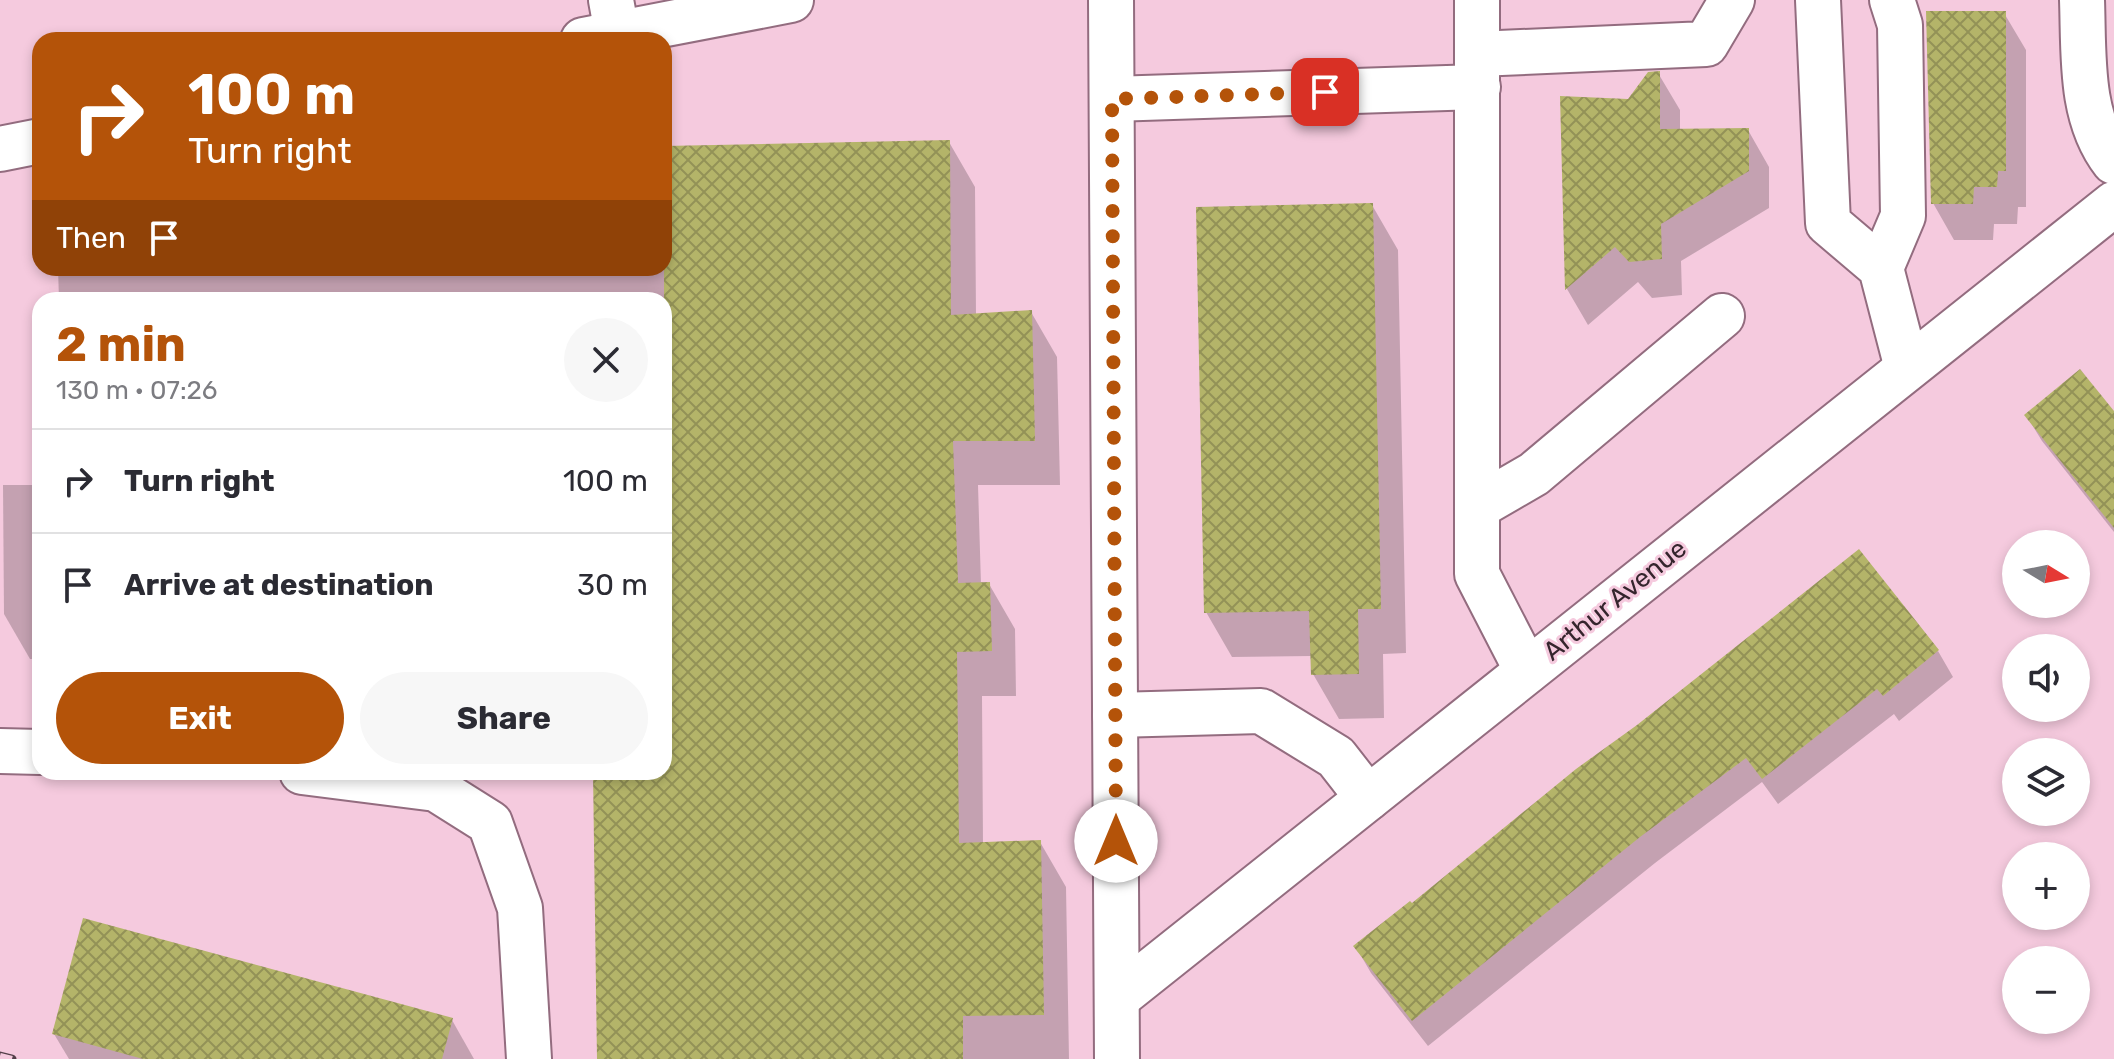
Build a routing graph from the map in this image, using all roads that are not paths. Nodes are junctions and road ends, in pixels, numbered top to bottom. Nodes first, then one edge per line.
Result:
1 (791, 0) edge
2 (1111, 0) edge
3 (1477, 0) edge
4 (1732, 0) edge
5 (1818, 0) edge
6 (1892, 0) edge
7 (2082, 0) edge
8 (604, 24) edge
9 (1477, 70) junction
10 (1112, 99) junction
11 (32, 143) edge
12 (0, 149) edge
13 (2114, 162) edge
14 (2114, 204) edge
15 (1881, 268) junction
16 (1722, 316) dead end
17 (1907, 368) junction
18 (1477, 507) junction
19 (1527, 671) junction
20 (1115, 715) junction
21 (0, 751) edge
22 (32, 752) edge
23 (365, 780) edge
24 (1368, 798) junction
25 (1117, 998) junction
26 (529, 1059) edge
27 (1117, 1059) edge

1 - 8 street
2 - 10 street
3 - 9 street
4 - 9 street
5 - 15 street
6 - 15 street
7 - 13 street
9 - 10 street
9 - 18 street
10 - 20 street
11 - 12 street
14 - 17 street, Arthur Avenue
15 - 17 street
16 - 18 street
17 - 19 street, Arthur Avenue
18 - 19 street
19 - 24 street, Arthur Avenue
20 - 24 street
20 - 25 street
21 - 22 street
23 - 26 street
24 - 25 street, Arthur Avenue
25 - 27 street

